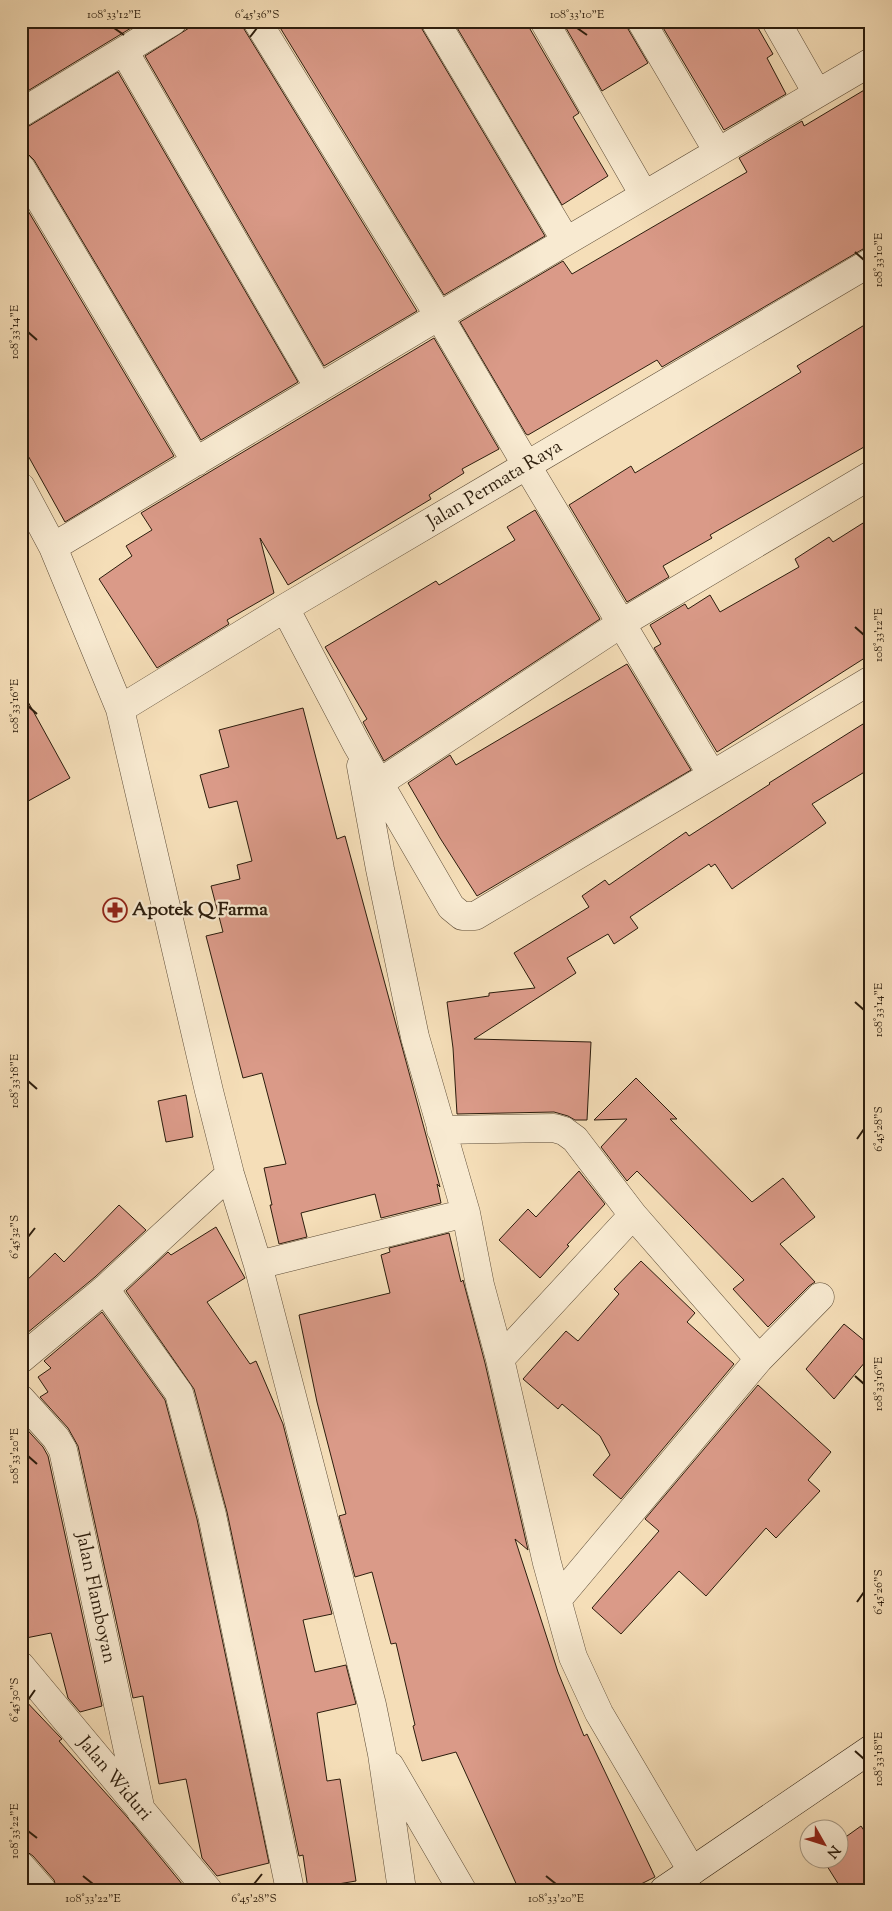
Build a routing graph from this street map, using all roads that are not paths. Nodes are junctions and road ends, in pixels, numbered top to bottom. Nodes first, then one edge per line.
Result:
1 (173, 21) edge
2 (257, 21) edge
3 (435, 21) edge
4 (544, 21) edge
5 (642, 21) edge
6 (776, 21) edge
7 (124, 51) junction
8 (871, 62) edge
9 (817, 94) junction
10 (21, 113) edge
11 (718, 152) junction
12 (21, 168) edge
13 (644, 196) junction
14 (566, 241) junction
15 (871, 262) edge
16 (439, 316) junction
17 (319, 388) junction
18 (196, 462) junction
19 (527, 466) junction
20 (871, 475) edge
21 (21, 487) edge
22 (53, 547) junction
23 (285, 608) junction
24 (622, 623) junction
25 (871, 680) edge
26 (120, 709) junction
27 (357, 745) junction
28 (712, 774) junction
29 (379, 784) junction
30 (440, 1130) junction
31 (230, 1174) junction
32 (466, 1213) junction
33 (633, 1215) junction
34 (258, 1265) junction
35 (105, 1289) junction
36 (820, 1297) dead end
37 (21, 1359) edge
38 (500, 1359) junction
39 (759, 1359) junction
40 (21, 1399) edge
41 (557, 1600) junction
42 (21, 1666) edge
43 (871, 1749) edge
44 (382, 1754) junction
45 (140, 1811) junction
46 (21, 1866) edge
47 (692, 1871) junction
48 (42, 1890) edge
49 (208, 1890) edge
50 (290, 1890) edge
51 (402, 1890) edge
52 (462, 1890) edge
53 (664, 1890) edge

1 - 7 street
2 - 16 street
3 - 14 street
4 - 13 street
5 - 11 street
6 - 9 street
7 - 10 street
7 - 17 street
8 - 9 street
9 - 11 street
11 - 13 street
12 - 18 street
13 - 14 street
14 - 16 street
15 - 19 street, Jalan Permata Raya
16 - 17 street
16 - 19 street
17 - 18 street
18 - 22 street
19 - 23 street, Jalan Permata Raya
19 - 24 street
20 - 24 street
21 - 22 street
22 - 26 street
23 - 26 street, Jalan Permata Raya
23 - 27 street
24 - 28 street
24 - 29 street
25 - 28 street
26 - 31 street
27 - 29 street
27 - 30 street
28 - 29 street
30 - 32 street
30 - 33 street
31 - 34 street
31 - 35 street
32 - 34 street
32 - 38 street
33 - 38 street
33 - 39 street
34 - 44 street
35 - 37 street
35 - 50 street
36 - 39 street
38 - 41 street
39 - 41 street
40 - 45 street, Jalan Flamboyan
41 - 47 street
42 - 45 street, Jalan Widuri
43 - 47 street
44 - 51 street
44 - 52 street
45 - 49 street, Jalan Widuri
46 - 48 street
47 - 53 street

